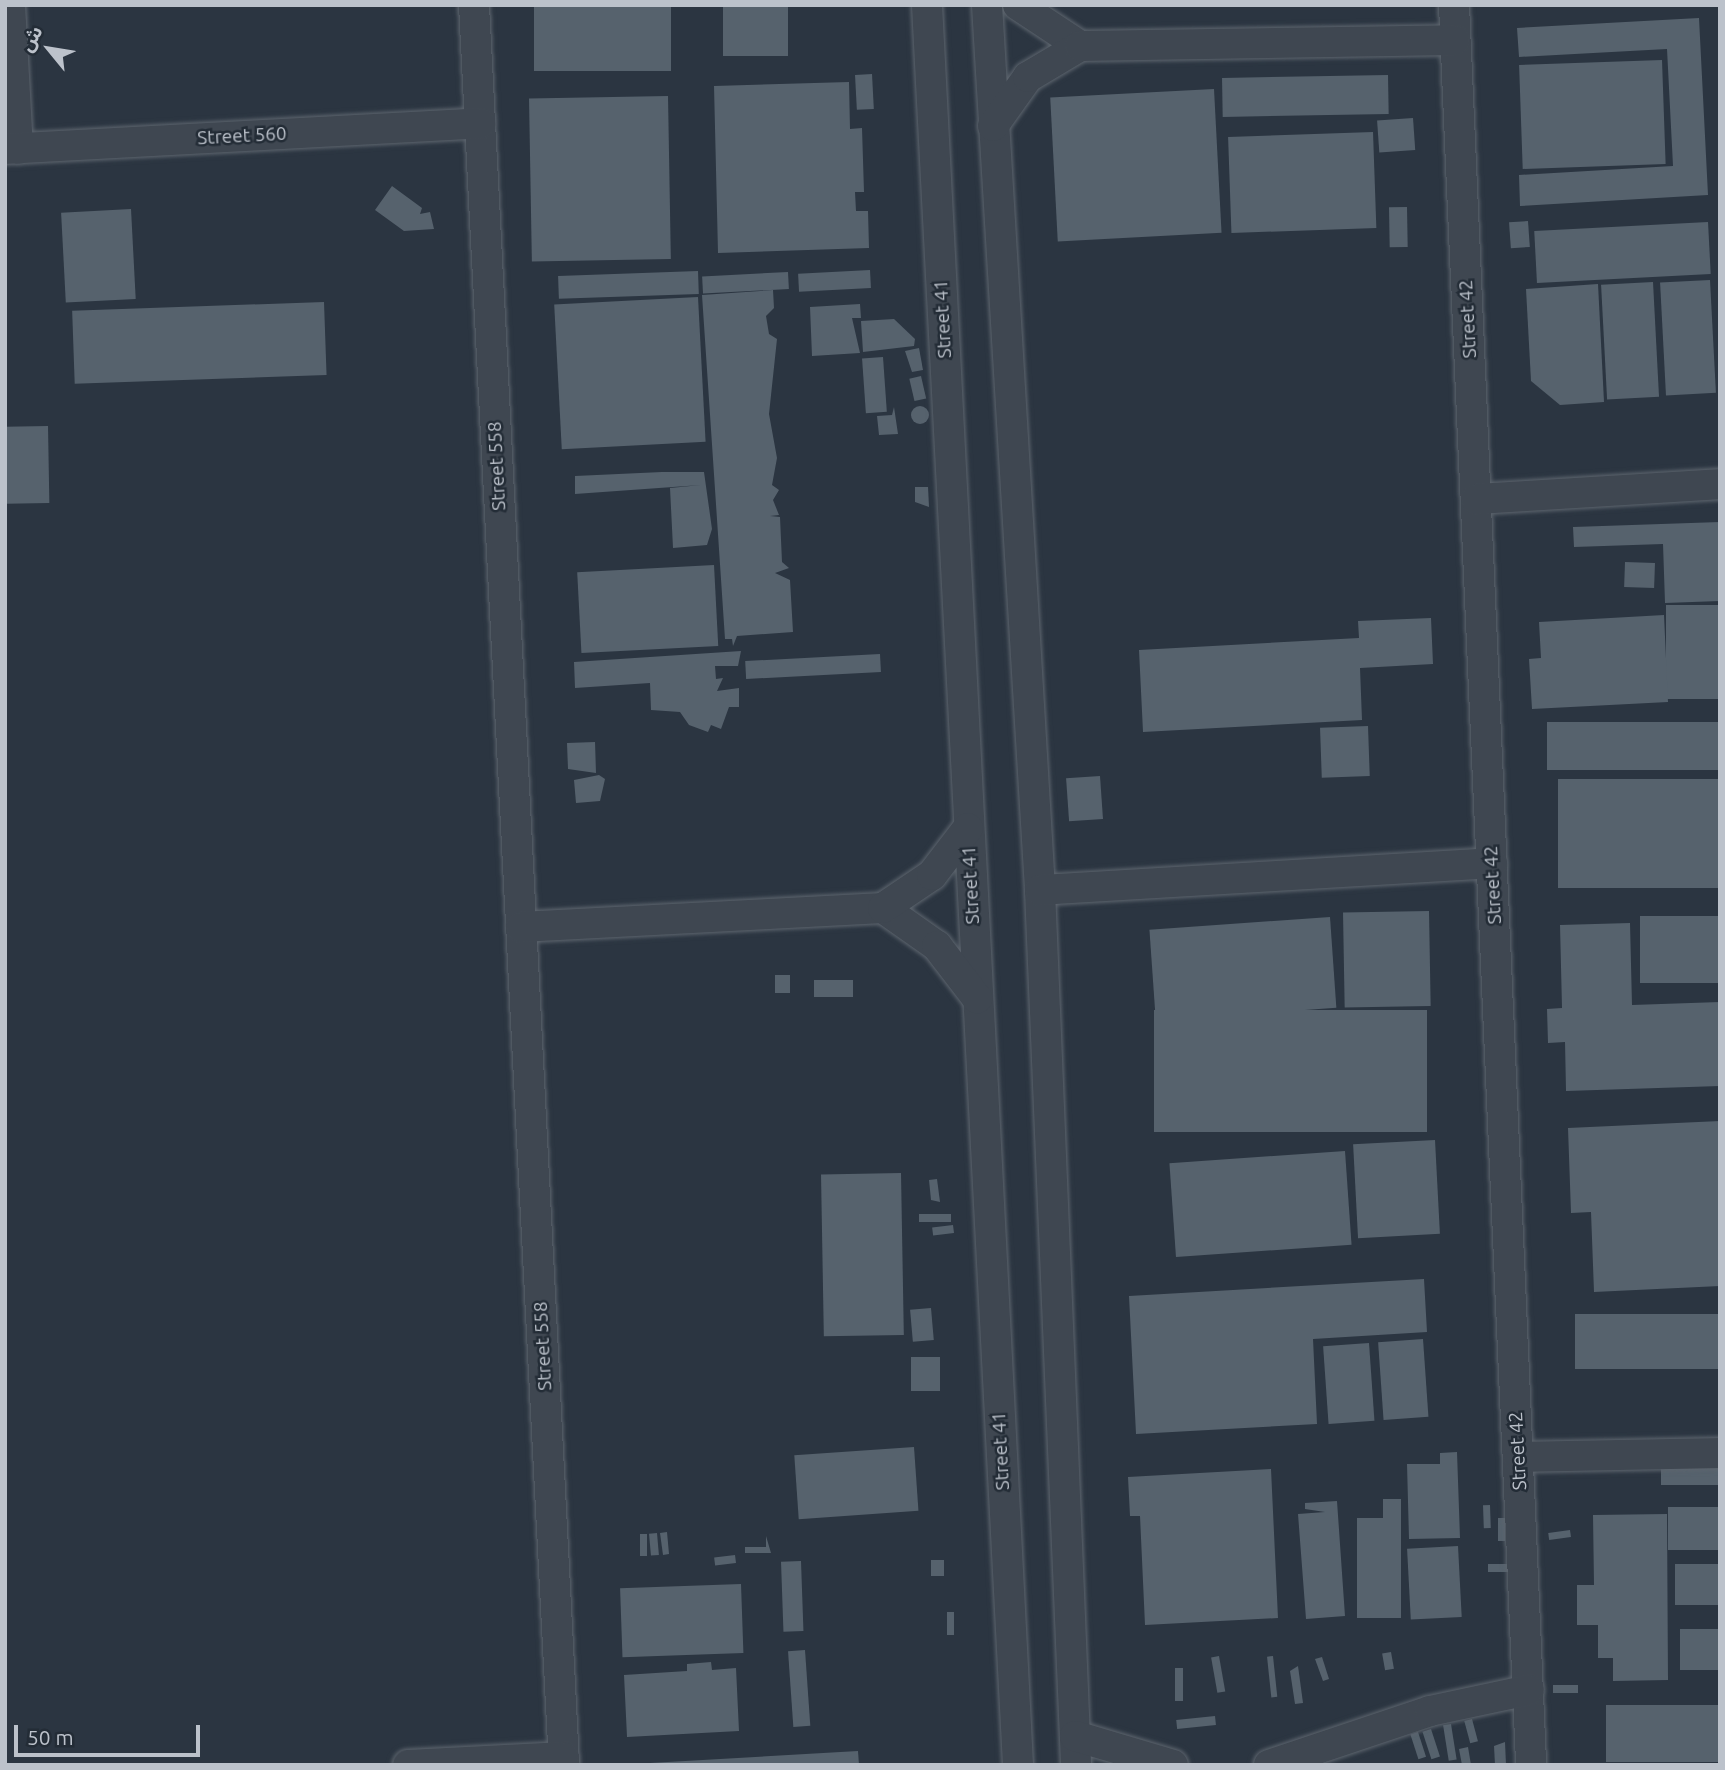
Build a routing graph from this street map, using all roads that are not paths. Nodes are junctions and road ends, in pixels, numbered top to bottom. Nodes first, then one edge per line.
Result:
1 (10, 5) edge
2 (474, 5) edge
3 (927, 5) edge
4 (987, 5) edge
5 (1018, 5) edge
6 (1454, 5) edge
7 (1455, 40) junction
8 (1080, 46) junction
9 (480, 123) junction
10 (993, 126) junction
11 (12, 149) edge
12 (1720, 484) edge
13 (1476, 499) junction
14 (968, 828) junction
15 (1492, 863) junction
16 (1040, 890) junction
17 (883, 908) junction
18 (521, 927) junction
19 (977, 998) junction
20 (1720, 1453) edge
21 (1518, 1457) junction
22 (1529, 1690) junction
23 (1075, 1750) edge
24 (564, 1761) edge
25 (408, 1765) edge
26 (1018, 1765) edge
27 (1173, 1765) edge
28 (1269, 1765) edge
29 (1531, 1765) edge

1 - 11 street
2 - 9 street, Street 558
3 - 14 street, Street 41
4 - 10 street
5 - 8 street
6 - 7 street, Street 42
7 - 8 street
7 - 13 street, Street 42
8 - 10 street
9 - 11 street, Street 560
9 - 18 street, Street 558
10 - 16 street
12 - 13 street
13 - 15 street, Street 42
14 - 17 street
14 - 19 street, Street 41
15 - 16 street
15 - 21 street, Street 42
16 - 23 street
17 - 18 street
17 - 19 street
18 - 24 street, Street 558
19 - 26 street, Street 41
20 - 21 street
21 - 22 street, Street 42
22 - 28 street
22 - 29 street, Street 42
23 - 27 street
24 - 25 street

